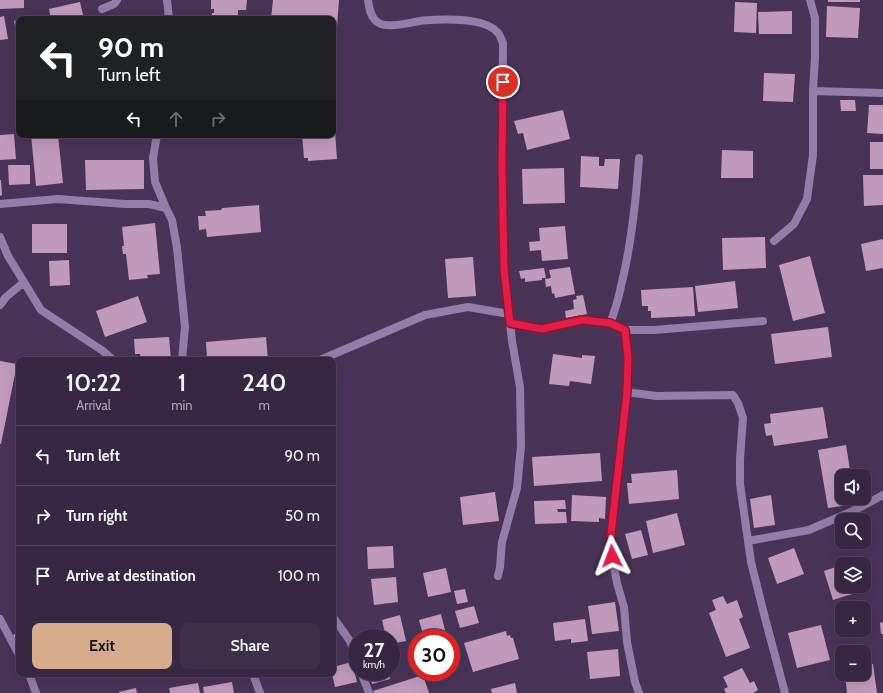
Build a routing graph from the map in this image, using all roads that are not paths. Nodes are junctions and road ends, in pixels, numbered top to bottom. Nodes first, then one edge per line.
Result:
1 (117, 0) edge
2 (167, 0) edge
3 (368, 0) edge
4 (810, 0) edge
5 (102, 10) dead end
6 (169, 16) edge
7 (813, 90) junction
8 (883, 93) edge
9 (156, 138) edge
10 (639, 158) dead end
11 (0, 204) edge
12 (166, 208) junction
13 (0, 237) edge
14 (774, 241) dead end
15 (23, 283) junction
16 (3, 296) edge
17 (0, 305) edge
18 (509, 314) junction
19 (763, 321) dead end
20 (510, 323) junction
21 (610, 323) junction
22 (625, 330) junction
23 (110, 357) edge
24 (182, 357) edge
25 (327, 357) edge
26 (627, 392) junction
27 (883, 495) edge
28 (748, 541) junction
29 (498, 576) dead end
30 (0, 619) edge
31 (336, 621) edge
32 (348, 638) edge
33 (16, 649) edge
34 (30, 677) edge
35 (254, 677) edge
36 (364, 681) edge
37 (36, 693) edge
38 (260, 693) edge
39 (369, 693) edge
40 (639, 693) edge
41 (785, 693) edge

1 - 5 street
2 - 6 street
3 - 18 street
4 - 7 street
7 - 8 street
7 - 14 street
9 - 12 street
10 - 21 street
11 - 12 street
12 - 24 street
13 - 15 street
15 - 16 street
15 - 23 street
16 - 17 street
18 - 20 street
18 - 25 street
19 - 22 street
20 - 21 street
20 - 29 street
21 - 22 street
22 - 26 street
26 - 28 street
26 - 40 street
27 - 28 street
28 - 41 street
30 - 33 street
31 - 32 street
34 - 37 street
35 - 38 street
36 - 39 street

